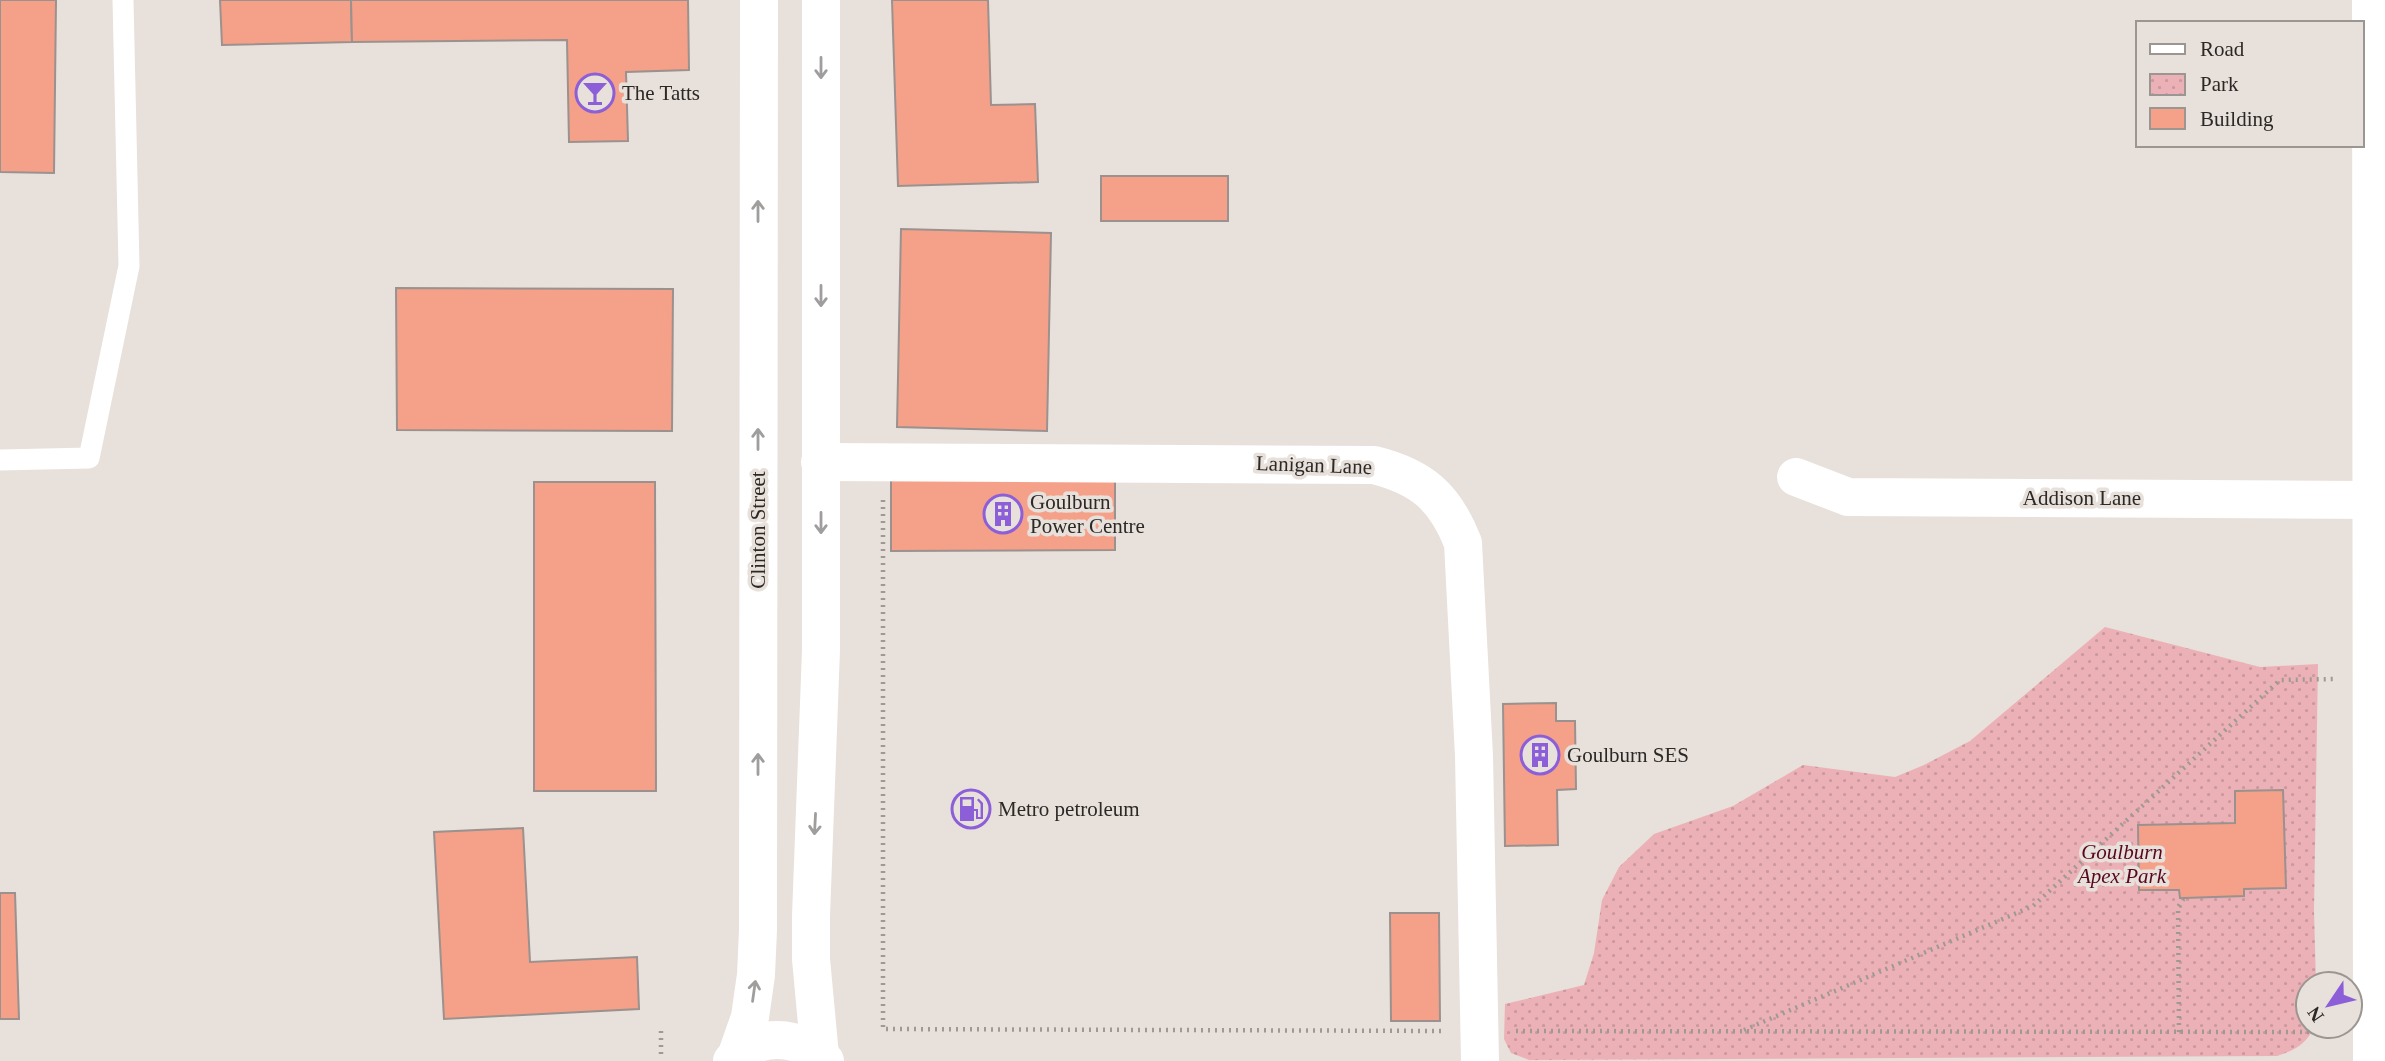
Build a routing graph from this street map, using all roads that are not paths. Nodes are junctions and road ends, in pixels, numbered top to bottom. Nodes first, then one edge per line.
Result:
1 (123, 0) edge
2 (759, 0) edge
3 (821, 0) edge
4 (2371, 0) edge
5 (0, 460) edge
6 (821, 462) junction
7 (1796, 477) dead end
8 (2371, 500) junction
9 (1480, 1046) edge
10 (822, 1058) edge
11 (734, 1059) edge
12 (2372, 1061) edge

1 - 5 lane
11 -> 2 street, Clinton Street
3 -> 6 street
4 - 8 street
6 - 9 street, Lanigan Lane
6 -> 10 street
7 - 8 street, Addison Lane
8 - 12 street
10 - 11 street

